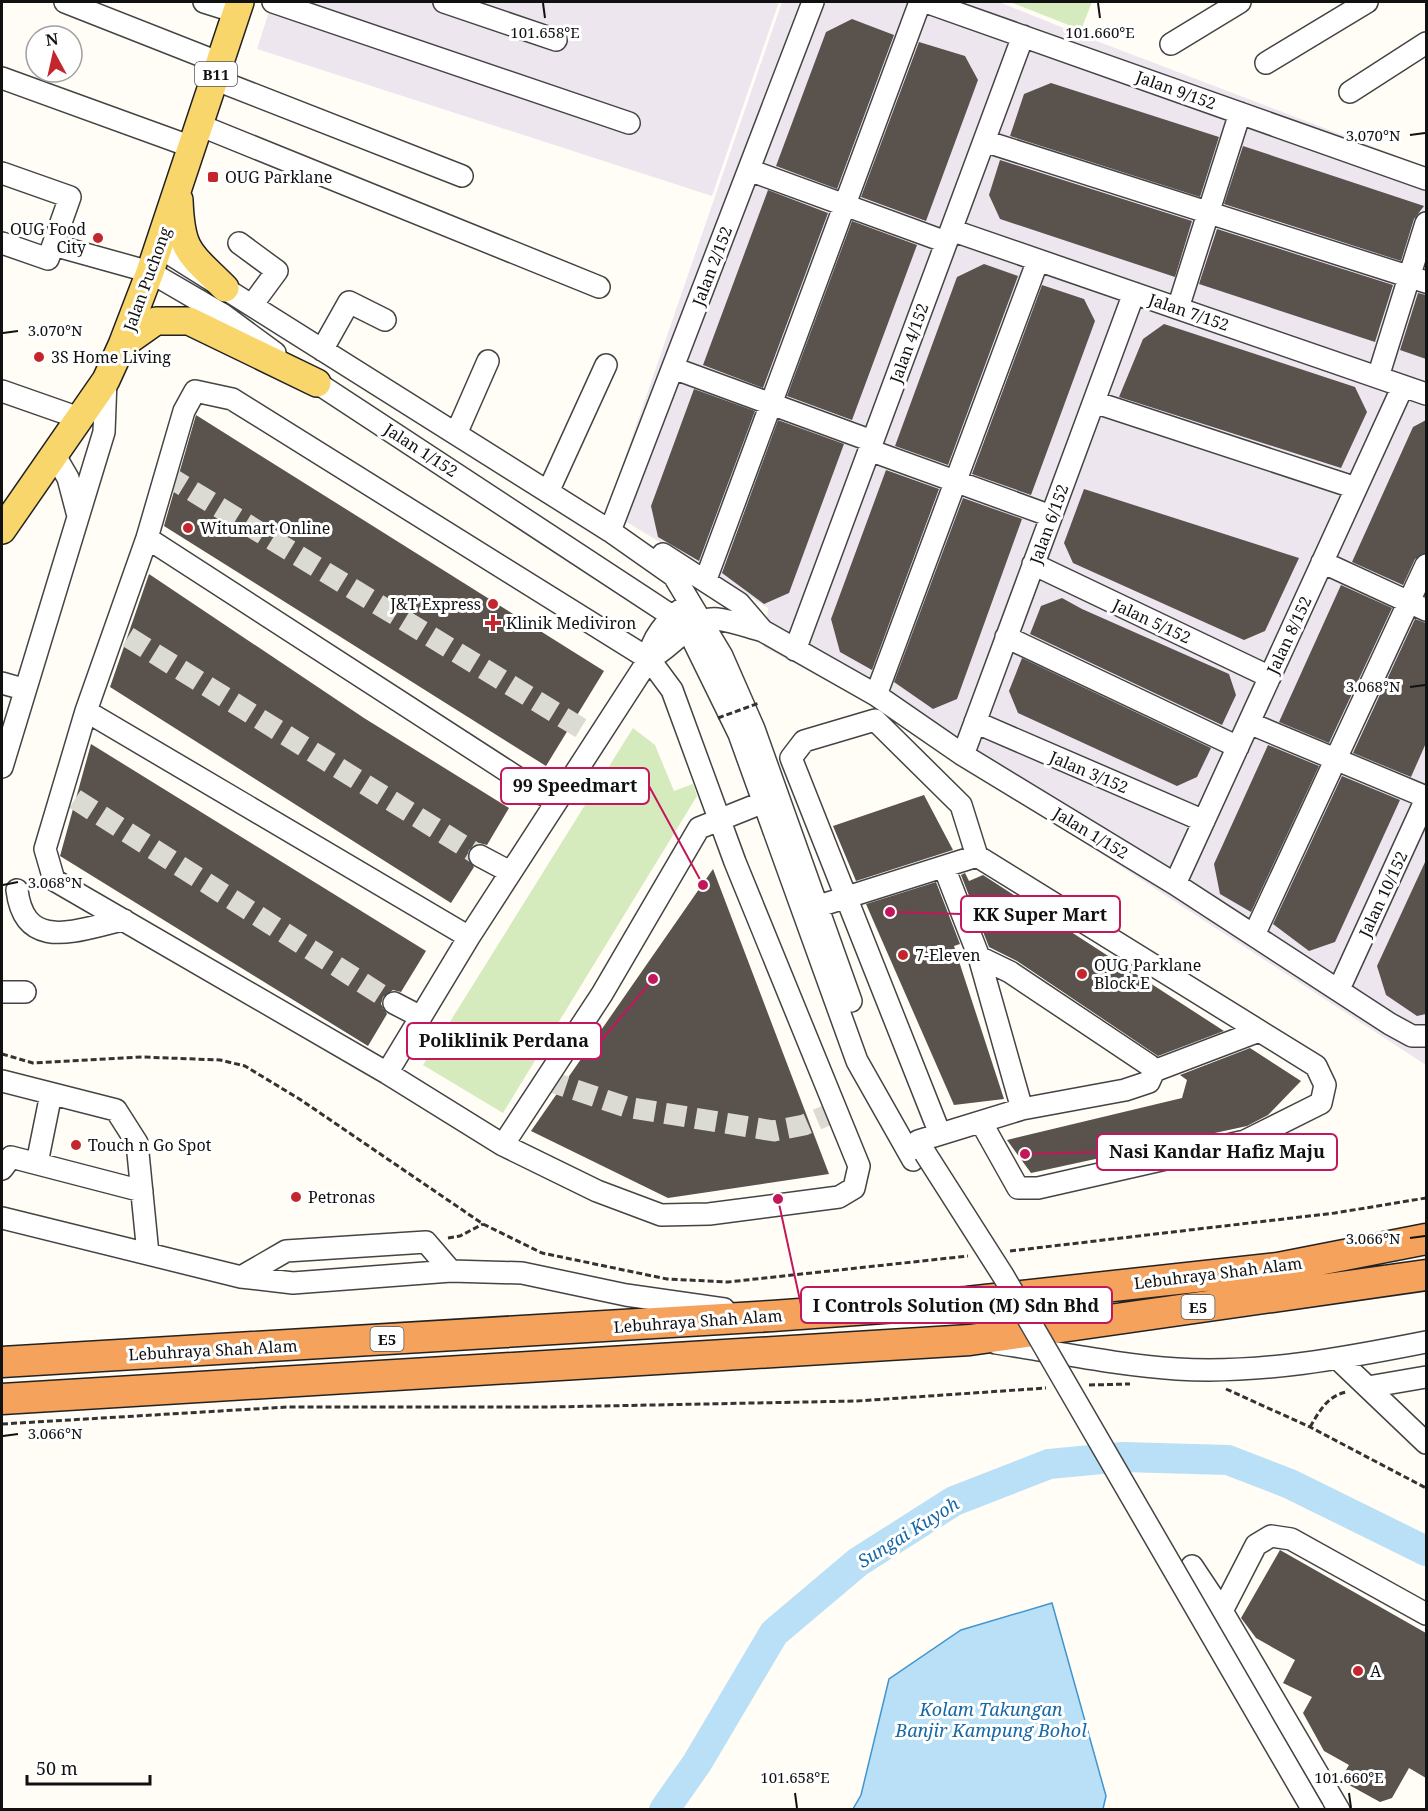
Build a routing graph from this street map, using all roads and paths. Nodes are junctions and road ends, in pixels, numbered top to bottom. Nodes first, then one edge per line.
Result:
1 (65, 2) edge
2 (204, 2) edge
3 (273, 2) edge
4 (444, 2) edge
5 (813, 2) edge
6 (920, 2) edge
7 (926, 2) edge
8 (1240, 2) edge
9 (1367, 2) edge
10 (238, 7) edge
11 (1023, 36) junction
12 (556, 40) dead end
13 (1426, 43) edge
14 (1171, 44) dead end
15 (1266, 63) dead end
16 (217, 71) junction
17 (2, 78) edge
18 (1350, 92) dead end
19 (1240, 113) junction
20 (629, 123) dead end
21 (196, 136) junction
22 (984, 141) junction
23 (748, 170) junction
24 (2, 174) edge
25 (462, 176) dead end
26 (1426, 179) edge
27 (179, 187) junction
28 (845, 205) junction
29 (1208, 212) junction
30 (1426, 223) edge
31 (948, 236) junction
32 (2, 243) edge
33 (239, 243) dead end
34 (53, 245) junction
35 (155, 259) junction
36 (1038, 260) junction
37 (1418, 279) edge
38 (599, 287) dead end
39 (225, 288) junction
40 (1134, 293) junction
41 (252, 305) junction
42 (1178, 308) junction
43 (385, 320) dead end
44 (122, 345) junction
45 (322, 350) junction
46 (488, 361) dead end
47 (606, 365) dead end
48 (673, 368) junction
49 (1378, 377) junction
50 (106, 380) junction
51 (317, 384) junction
52 (1403, 386) junction
53 (2, 391) edge
54 (1426, 394) edge
55 (1094, 402) junction
56 (771, 404) junction
57 (79, 418) junction
58 (456, 434) junction
59 (871, 445) junction
60 (54, 454) junction
61 (956, 481) junction
62 (1356, 488) junction
63 (548, 492) junction
64 (1051, 516) junction
65 (78, 517) junction
66 (4, 523) edge
67 (610, 531) junction
68 (147, 538) junction
69 (1322, 562) junction
70 (1034, 564) junction
71 (1426, 565) edge
72 (706, 579) junction
73 (1418, 606) edge
74 (672, 616) junction
75 (694, 618) junction
76 (761, 627) junction
77 (1006, 637) junction
78 (795, 650) junction
79 (649, 659) junction
80 (1270, 677) junction
81 (2, 683) edge
82 (23, 690) junction
83 (876, 695) junction
84 (759, 703) dead end
85 (86, 711) junction
86 (718, 718) dead end
87 (975, 722) junction
88 (1249, 723) junction
89 (1238, 747) junction
90 (963, 755) junction
91 (1337, 760) junction
92 (2, 767) edge
93 (1426, 798) edge
94 (555, 802) junction
95 (764, 802) junction
96 (719, 818) junction
97 (1204, 821) junction
98 (480, 856) tunnel mouth
99 (977, 856) junction
100 (944, 867) junction
101 (510, 872) junction
102 (1175, 884) junction
103 (17, 890) dead end
104 (846, 899) junction
105 (810, 909) junction
106 (124, 920) junction
107 (1254, 934) junction
108 (468, 937) junction
109 (979, 957) junction
110 (1339, 989) junction
111 (2, 992) edge
112 (25, 992) dead end
113 (394, 1003) tunnel mouth
114 (421, 1017) junction
115 (1259, 1031) junction
116 (1426, 1036) edge
117 (2, 1054) edge
118 (1154, 1071) junction
119 (387, 1073) junction
120 (2, 1081) edge
121 (51, 1094) junction
122 (1022, 1109) junction
123 (981, 1122) junction
124 (940, 1134) junction
125 (503, 1146) junction
126 (919, 1152) junction
127 (5, 1158) edge
128 (37, 1164) junction
129 (142, 1191) junction
130 (1426, 1198) edge
131 (2, 1218) edge
132 (483, 1224) junction
133 (1426, 1239) edge
134 (426, 1242) junction
135 (1001, 1252) dead end
136 (148, 1254) junction
137 (978, 1255) dead end
138 (451, 1271) junction
139 (1426, 1275) edge
140 (241, 1277) junction
141 (772, 1316) junction
142 (970, 1340) junction
143 (1426, 1342) edge
144 (1338, 1359) junction
145 (2, 1362) edge
146 (1426, 1377) edge
147 (1140, 1384) dead end
148 (1083, 1385) dead end
149 (1368, 1387) junction
150 (1047, 1388) dead end
151 (1225, 1389) dead end
152 (2, 1399) edge
153 (2, 1424) edge
154 (1310, 1427) junction
155 (1426, 1443) edge
156 (1426, 1488) edge
157 (1192, 1566) dead end
158 (1222, 1611) junction
159 (1426, 1614) edge
160 (1300, 1809) edge
161 (1314, 1809) edge
162 (1339, 1809) edge

1 - 16 street
2 - 10 street
3 - 20 street
4 - 12 street
5 - 23 street, Jalan 2/152
6 - 28 street
7 - 11 street, Jalan 9/152
8 - 14 street
9 - 15 street
10 - 16 main road, Jalan Puchong / B11
11 - 19 street, Jalan 9/152
11 - 22 street, Jalan 4/152
13 - 18 street
16 - 21 main road, Jalan Puchong / B11
16 - 25 street
17 - 21 street
19 - 26 street, Jalan 9/152
19 - 29 street
21 - 27 main road, Jalan Puchong / B11
21 - 38 street
22 - 29 street
22 - 31 street, Jalan 4/152
23 - 28 street, Jalan 7/152
23 - 48 street, Jalan 2/152
24 - 34 street
27 - 35 main road, Jalan Puchong / B11
27 - 39 main road
28 - 31 street, Jalan 7/152
28 - 56 street
29 - 37 street
29 - 42 street
30 - 37 street
31 - 36 street, Jalan 7/152
31 - 59 street, Jalan 4/152
32 - 34 street
33 - 41 street
34 - 35 street
35 - 39 street, Jalan 1/152
35 - 44 main road, Jalan Puchong / B11
35 - 51 street, Jalan 1/152
36 - 40 street, Jalan 7/152
36 - 61 street
37 - 49 street
39 - 41 street, Jalan 1/152
40 - 42 street, Jalan 7/152
40 - 55 street, Jalan 6/152
41 - 45 street, Jalan 1/152
42 - 49 street, Jalan 7/152
43 - 45 street
44 - 50 main road, Jalan Puchong / B11
44 - 51 main road
45 - 58 street, Jalan 1/152
46 - 58 street
47 - 63 street
48 - 56 street
48 - 67 street, Jalan 2/152
49 - 52 street, Jalan 7/152
50 - 57 main road, Jalan Puchong / B11
50 - 65 street
51 - 74 street, Jalan 1/152
52 - 54 street, Jalan 7/152
52 - 62 street, Jalan 8/152
53 - 57 street
55 - 62 street
55 - 64 street, Jalan 6/152
56 - 59 street
56 - 72 street
57 - 60 main road, Jalan Puchong / B11
58 - 63 street, Jalan 1/152
59 - 61 street
59 - 78 street, Jalan 4/152
60 - 65 street
60 - 66 main road, Jalan Puchong / B11
61 - 64 street
61 - 83 street
62 - 69 street, Jalan 8/152
63 - 67 street, Jalan 1/152
64 - 70 street, Jalan 6/152
65 - 82 street
67 - 72 street
67 - 75 street
68 - 79 street
68 - 85 street
68 - 94 street
69 - 73 street
69 - 80 street, Jalan 8/152
70 - 77 street, Jalan 6/152
70 - 80 street, Jalan 5/152
71 - 73 street
72 - 76 street
73 - 91 street
74 - 75 street, Jalan 1/152
74 - 79 street
75 - 76 street
75 - 79 street
75 - 95 street
75 - 105 street
76 - 78 street, Jalan 1/152
77 - 87 street, Jalan 6/152
77 - 89 street
78 - 83 street, Jalan 1/152
79 - 94 street
79 - 96 street
80 - 88 street, Jalan 8/152
81 - 82 street
82 - 92 street
83 - 90 street, Jalan 1/152
84 - 86 path, bridge
85 - 106 street
85 - 108 street
87 - 90 street, Jalan 6/152
87 - 97 street, Jalan 3/152
88 - 89 street, Jalan 8/152
88 - 91 street
89 - 97 street, Jalan 8/152
90 - 102 street, Jalan 1/152
91 - 93 street
91 - 107 street
93 - 110 street, Jalan 10/152
94 - 101 street
95 - 96 street
95 - 105 street
96 - 125 street
96 - 125 street
97 - 102 street, Jalan 8/152
98 - 101 street
99 - 100 street
99 - 104 street
99 - 115 street
100 - 104 street
100 - 109 street
101 - 108 street
102 - 107 street, Jalan 1/152
103 - 106 street
104 - 105 street
104 - 124 street
105 - 126 street
106 - 119 street
107 - 110 street, Jalan 1/152
108 - 114 street
109 - 118 street
109 - 122 street
110 - 116 street, Jalan 1/152
111 - 112 street
113 - 114 street
114 - 119 street
115 - 118 street
115 - 123 street
117 - 132 path
118 - 122 street
119 - 125 street
120 - 121 street
121 - 128 street
121 - 129 street
122 - 123 street
123 - 124 street
124 - 126 street
126 - 160 street
126 - 161 street, bridge
127 - 128 street
128 - 129 street
129 - 136 street
130 - 135 path
131 - 136 street
132 - 134 path
132 - 137 path
133 - 141 highway, Lebuhraya Shah Alam / E5
134 - 138 street
134 - 140 street
136 - 140 street
138 - 140 street
138 - 141 street
139 - 142 highway, Lebuhraya Shah Alam / E5
141 - 145 highway, Lebuhraya Shah Alam / E5
142 - 144 street
142 - 152 highway, Lebuhraya Shah Alam / E5
143 - 144 street
144 - 149 street
146 - 149 street
147 - 148 path
149 - 154 path
149 - 155 street
150 - 153 path
151 - 154 path
154 - 156 path
157 - 158 street
158 - 159 street
158 - 162 street

